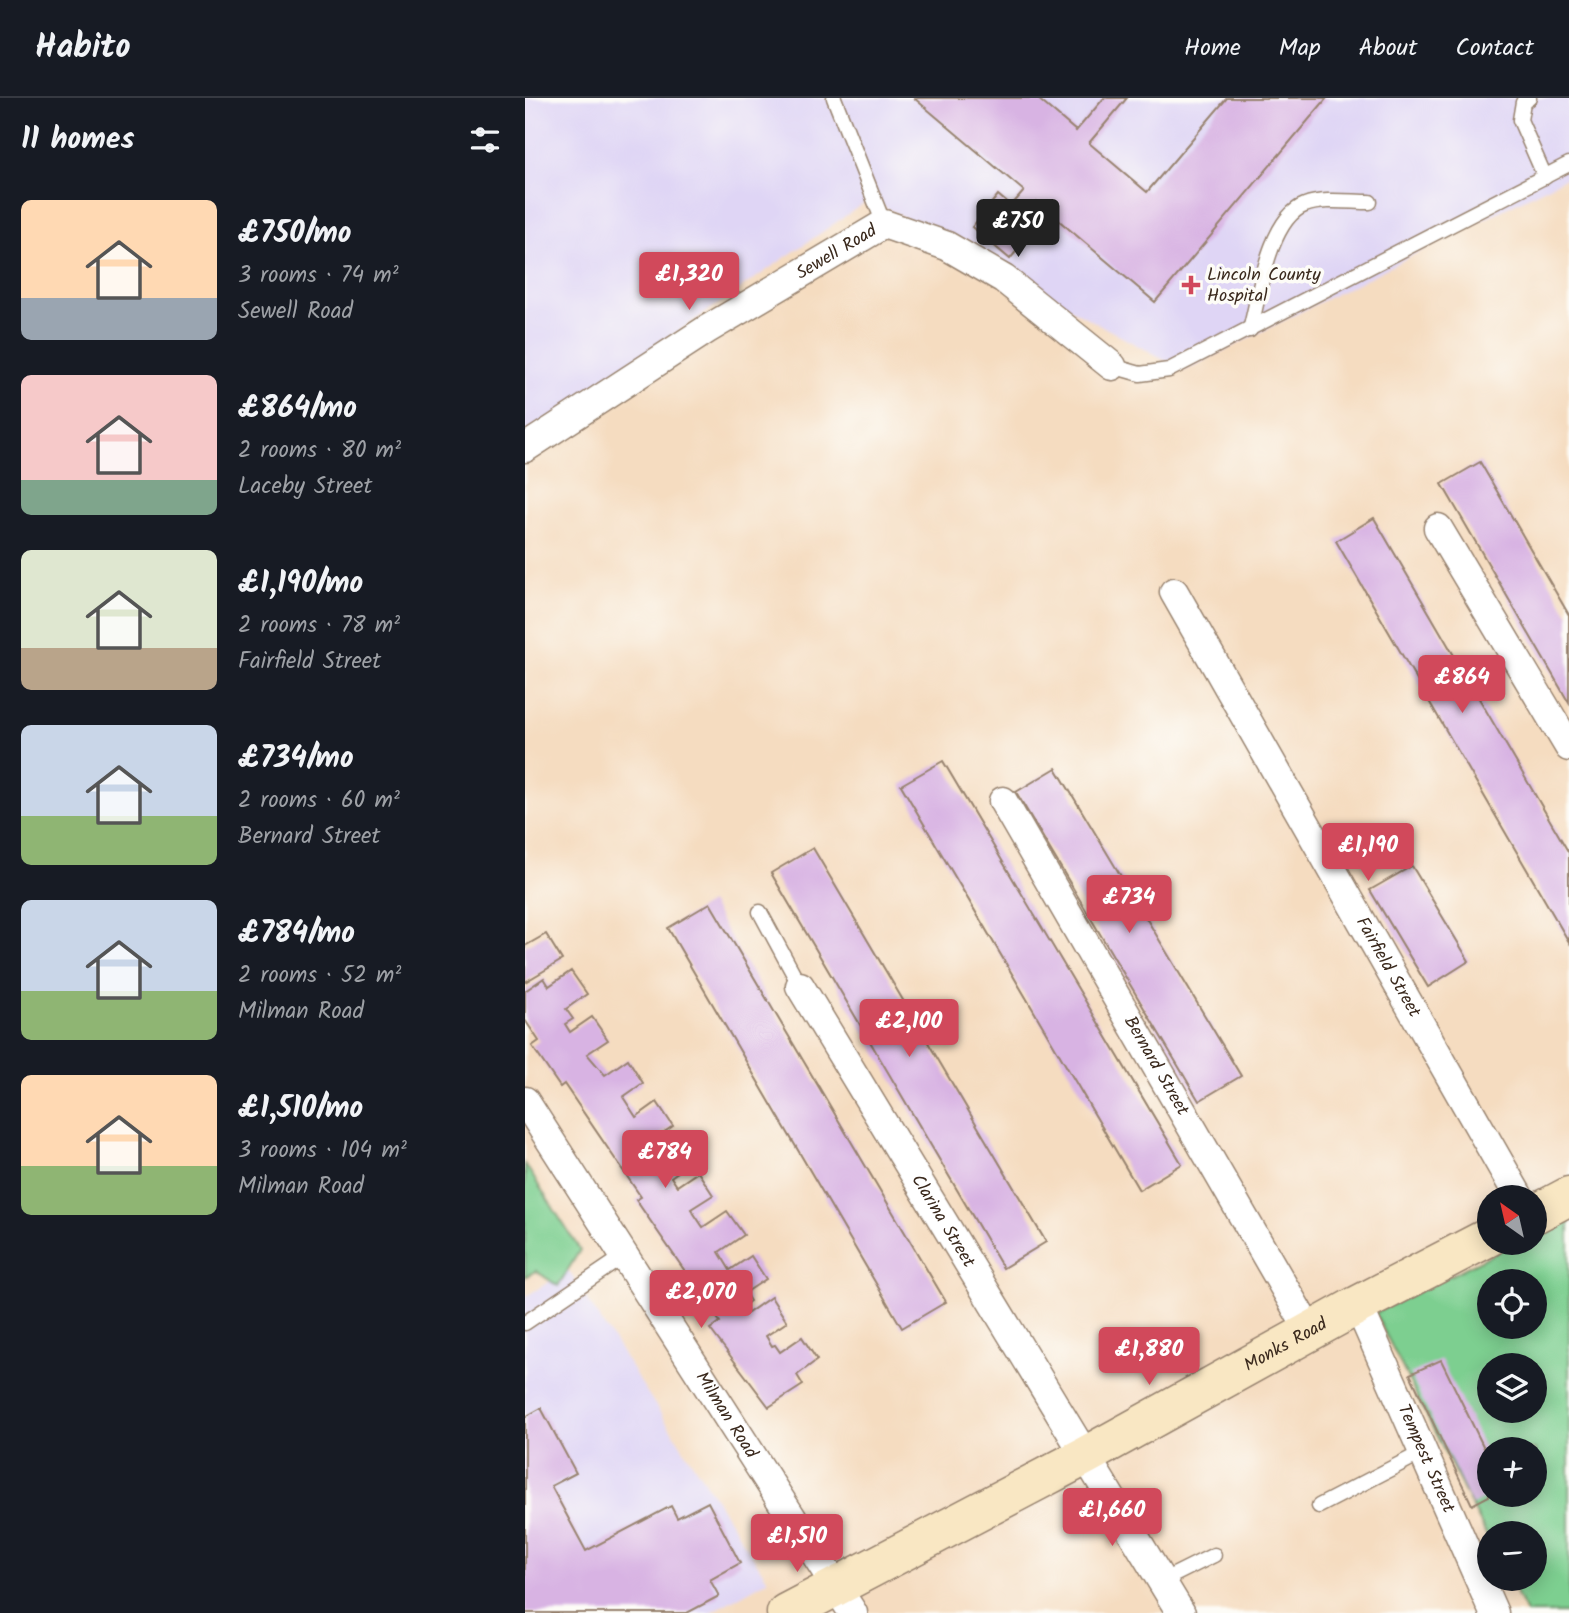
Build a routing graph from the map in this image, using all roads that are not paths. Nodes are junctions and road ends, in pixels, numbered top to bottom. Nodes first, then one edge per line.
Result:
1 (834, 98) edge
2 (1529, 98) edge
3 (1569, 164) edge
4 (1545, 177) junction
5 (1370, 202) dead end
6 (884, 224) junction
7 (1250, 330) junction
8 (1112, 366) joint
9 (525, 448) edge
10 (1438, 528) dead end
11 (1174, 592) dead end
12 (1569, 747) edge
13 (1003, 801) dead end
14 (760, 912) dead end
15 (800, 986) joint
16 (525, 1101) edge
17 (1512, 1185) edge
18 (1569, 1196) edge
19 (1547, 1207) edge
20 (1477, 1243) edge
21 (624, 1256) junction
22 (1358, 1305) junction
23 (525, 1323) edge
24 (1310, 1332) junction
25 (1423, 1452) junction
26 (1085, 1456) junction
27 (1319, 1506) dead end
28 (1214, 1556) dead end
29 (1162, 1581) junction
30 (844, 1600) edge
31 (786, 1613) edge
32 (1181, 1613) edge
33 (1494, 1613) edge

1 - 6 lane
2 - 4 lane
3 - 4 lane
4 - 7 lane
5 - 7 lane
6 - 8 street, Sewell Road
6 - 9 street, Sewell Road
7 - 8 lane
10 - 12 street
11 - 17 street, Fairfield Street
13 - 24 street, Bernard Street
14 - 15 lane
15 - 26 street, Clarina Street
16 - 21 street, Milman Road
18 - 19 main road
20 - 22 main road, Monks Road
21 - 23 lane
21 - 30 street, Milman Road
22 - 24 main road, Monks Road
22 - 25 street, Tempest Street
24 - 26 main road, Monks Road
25 - 27 lane
25 - 33 street, Tempest Street
26 - 29 street, Clarina Street
26 - 30 main road, Monks Road
28 - 29 lane
29 - 32 street, Clarina Street
30 - 31 main road, Monks Road

